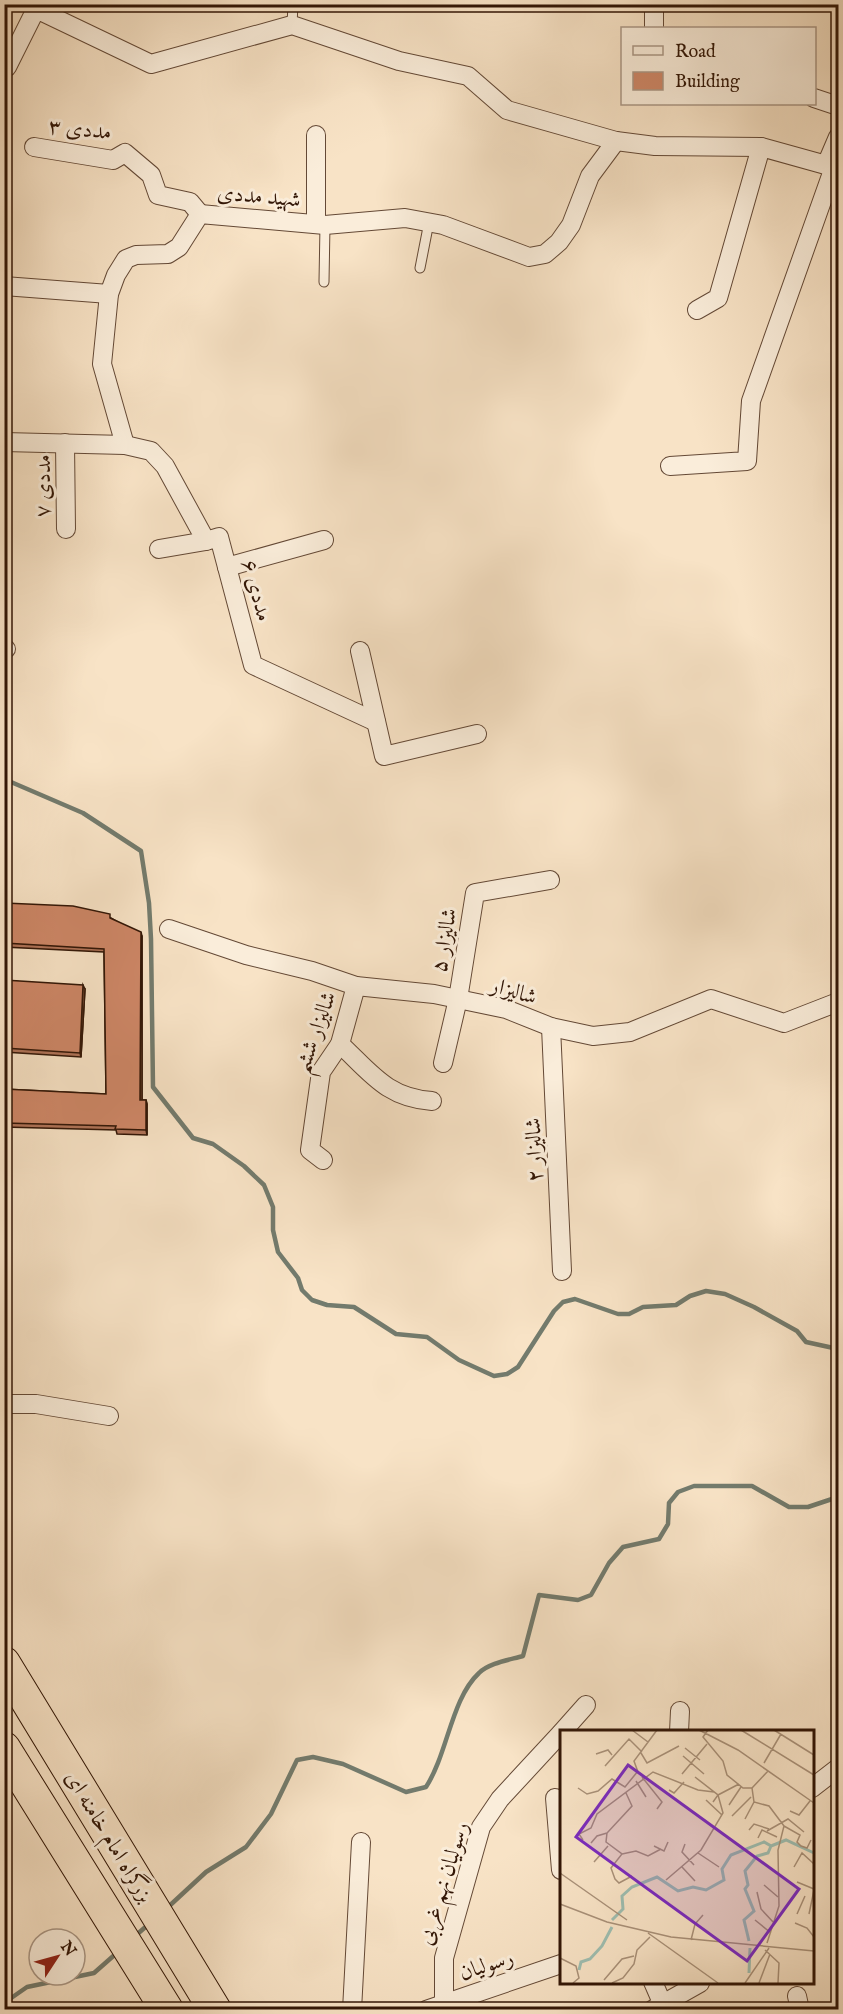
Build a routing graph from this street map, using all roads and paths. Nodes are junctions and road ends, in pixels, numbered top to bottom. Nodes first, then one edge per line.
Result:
1 (293, 4) edge
2 (654, 4) edge
3 (292, 25) junction
4 (654, 27) edge
5 (7, 67) dead end
6 (816, 99) edge
7 (838, 106) edge
8 (316, 135) dead end
9 (838, 137) edge
10 (616, 141) junction
11 (34, 147) dead end
12 (761, 147) junction
13 (832, 169) edge
14 (200, 214) junction
15 (429, 222) junction
16 (320, 225) junction
17 (420, 268) dead end
18 (324, 282) dead end
19 (4, 286) edge
20 (109, 294) junction
21 (698, 310) dead end
22 (4, 442) edge
23 (65, 443) junction
24 (125, 445) junction
25 (670, 465) dead end
26 (66, 529) dead end
27 (324, 540) dead end
28 (206, 541) junction
29 (159, 549) dead end
30 (227, 567) junction
31 (360, 651) dead end
32 (376, 722) junction
33 (477, 734) dead end
34 (550, 880) dead end
35 (169, 929) dead end
36 (356, 986) junction
37 (458, 999) junction
38 (838, 1002) edge
39 (551, 1027) junction
40 (340, 1044) junction
41 (443, 1063) dead end
42 (432, 1101) dead end
43 (323, 1160) dead end
44 (562, 1271) dead end
45 (4, 1404) edge
46 (109, 1416) dead end
47 (4, 1663) edge
48 (586, 1705) dead end
49 (680, 1711) dead end
50 (563, 1730) edge
51 (679, 1730) edge
52 (560, 1733) edge
53 (4, 1748) edge
54 (838, 1768) edge
55 (813, 1787) edge
56 (555, 1798) dead end
57 (361, 1842) dead end
58 (560, 1858) edge
59 (560, 1964) edge
60 (653, 1984) edge
61 (698, 1984) edge
62 (444, 2003) junction
63 (657, 2007) edge
64 (167, 2010) edge
65 (215, 2010) edge
66 (352, 2010) edge
67 (426, 2010) edge

1 - 3 lane
2 - 4 street
3 - 5 street
3 - 10 street
6 - 7 street
8 - 16 street
9 - 13 street
10 - 12 street
10 - 15 street, شهید مددی
11 - 14 street, مددی ۳
12 - 13 street
12 - 21 street
13 - 25 street
14 - 16 street, شهید مددی
14 - 20 street, شهید مددی
15 - 16 street, شهید مددی
15 - 17 lane
16 - 18 lane
19 - 20 street
20 - 24 street, شهید مددی
22 - 23 street
23 - 24 street
23 - 26 street, مددی ۷
24 - 28 street, مددی ۶
27 - 30 street
28 - 29 street
28 - 30 street, مددی ۶
30 - 32 street, مددی ۶
31 - 32 street
32 - 33 street
34 - 37 street, شالیزار ۵
35 - 36 street, شالیزار
36 - 37 street, شالیزار
36 - 40 street, شالیزار ششم
37 - 39 street, شالیزار
37 - 41 street
38 - 39 street, شالیزار
39 - 44 street, شالیزار ۲
40 - 42 street
40 - 43 street, شالیزار ششم
45 - 46 street
47 - 65 highway, بزرگراه امام خامنه ای
48 - 50 street, رسولیان نهم غربی
49 - 51 street
52 - 62 street, رسولیان نهم غربی
53 - 64 highway, بزرگراه امام خامنه ای
54 - 55 street
56 - 58 street
57 - 66 street
59 - 62 street, رسولیان
60 - 63 street
61 - 63 street
62 - 67 street, رسولیان

